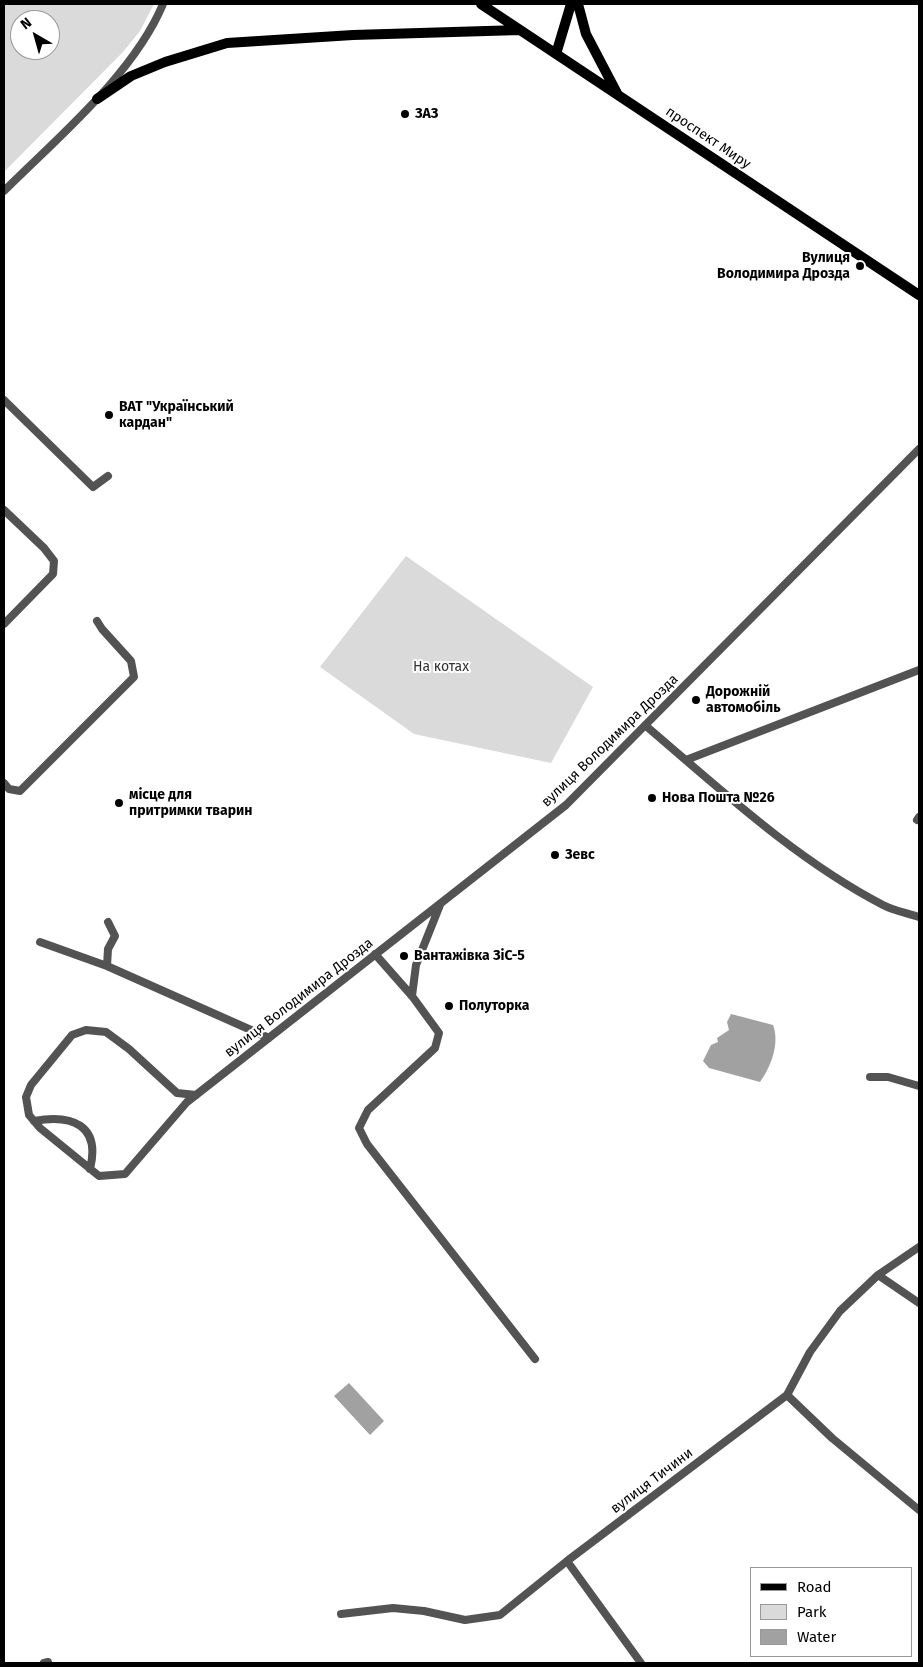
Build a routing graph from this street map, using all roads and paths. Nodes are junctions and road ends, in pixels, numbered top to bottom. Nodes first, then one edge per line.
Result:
1 (163, 4) edge
2 (481, 4) edge
3 (572, 4) edge
4 (578, 4) edge
5 (520, 30) junction
6 (556, 54) junction
7 (618, 96) junction
8 (97, 99) junction
9 (4, 191) edge
10 (919, 295) edge
11 (4, 400) edge
12 (919, 448) edge
13 (108, 476) dead end
14 (4, 510) edge
15 (97, 621) dead end
16 (4, 624) edge
17 (919, 670) edge
18 (646, 726) junction
19 (686, 760) junction
20 (4, 783) edge
21 (441, 903) junction
22 (919, 917) edge
23 (108, 922) dead end
24 (40, 942) dead end
25 (375, 954) junction
26 (107, 966) junction
27 (412, 996) junction
28 (269, 1038) junction
29 (870, 1077) dead end
30 (919, 1086) edge
31 (177, 1093) junction
32 (196, 1095) junction
33 (180, 1110) junction
34 (34, 1121) junction
35 (90, 1169) junction
36 (919, 1247) edge
37 (878, 1275) junction
38 (919, 1303) edge
39 (535, 1359) dead end
40 (788, 1395) junction
41 (919, 1510) edge
42 (567, 1561) junction
43 (341, 1614) dead end
44 (640, 1663) edge

1 - 8 street
2 - 5 main road, проспект Миру
3 - 6 main road
4 - 7 main road
5 - 6 main road, проспект Миру
5 - 8 main road
6 - 7 main road, проспект Миру
7 - 10 main road, проспект Миру
8 - 9 street
11 - 13 street
12 - 18 street, вулиця Володимира Дрозда
14 - 16 street
15 - 20 street
17 - 19 street
18 - 19 street
18 - 21 street, вулиця Володимира Дрозда
19 - 22 street
21 - 25 street, вулиця Володимира Дрозда
21 - 27 street
23 - 26 street
24 - 26 street
25 - 27 street
25 - 28 street, вулиця Володимира Дрозда
26 - 28 street
27 - 39 street
28 - 32 street, вулиця Володимира Дрозда
29 - 30 street
31 - 32 street
31 - 33 street
31 - 34 street
32 - 33 street, вулиця Володимира Дрозда
33 - 35 street, вулиця Володимира Дрозда
34 - 35 street, вулиця Володимира Дрозда
34 - 35 street
36 - 37 street, вулиця Тичини
37 - 38 street
37 - 40 street, вулиця Тичини
40 - 41 street
40 - 42 street, вулиця Тичини
42 - 43 street, вулиця Тичини
42 - 44 street

